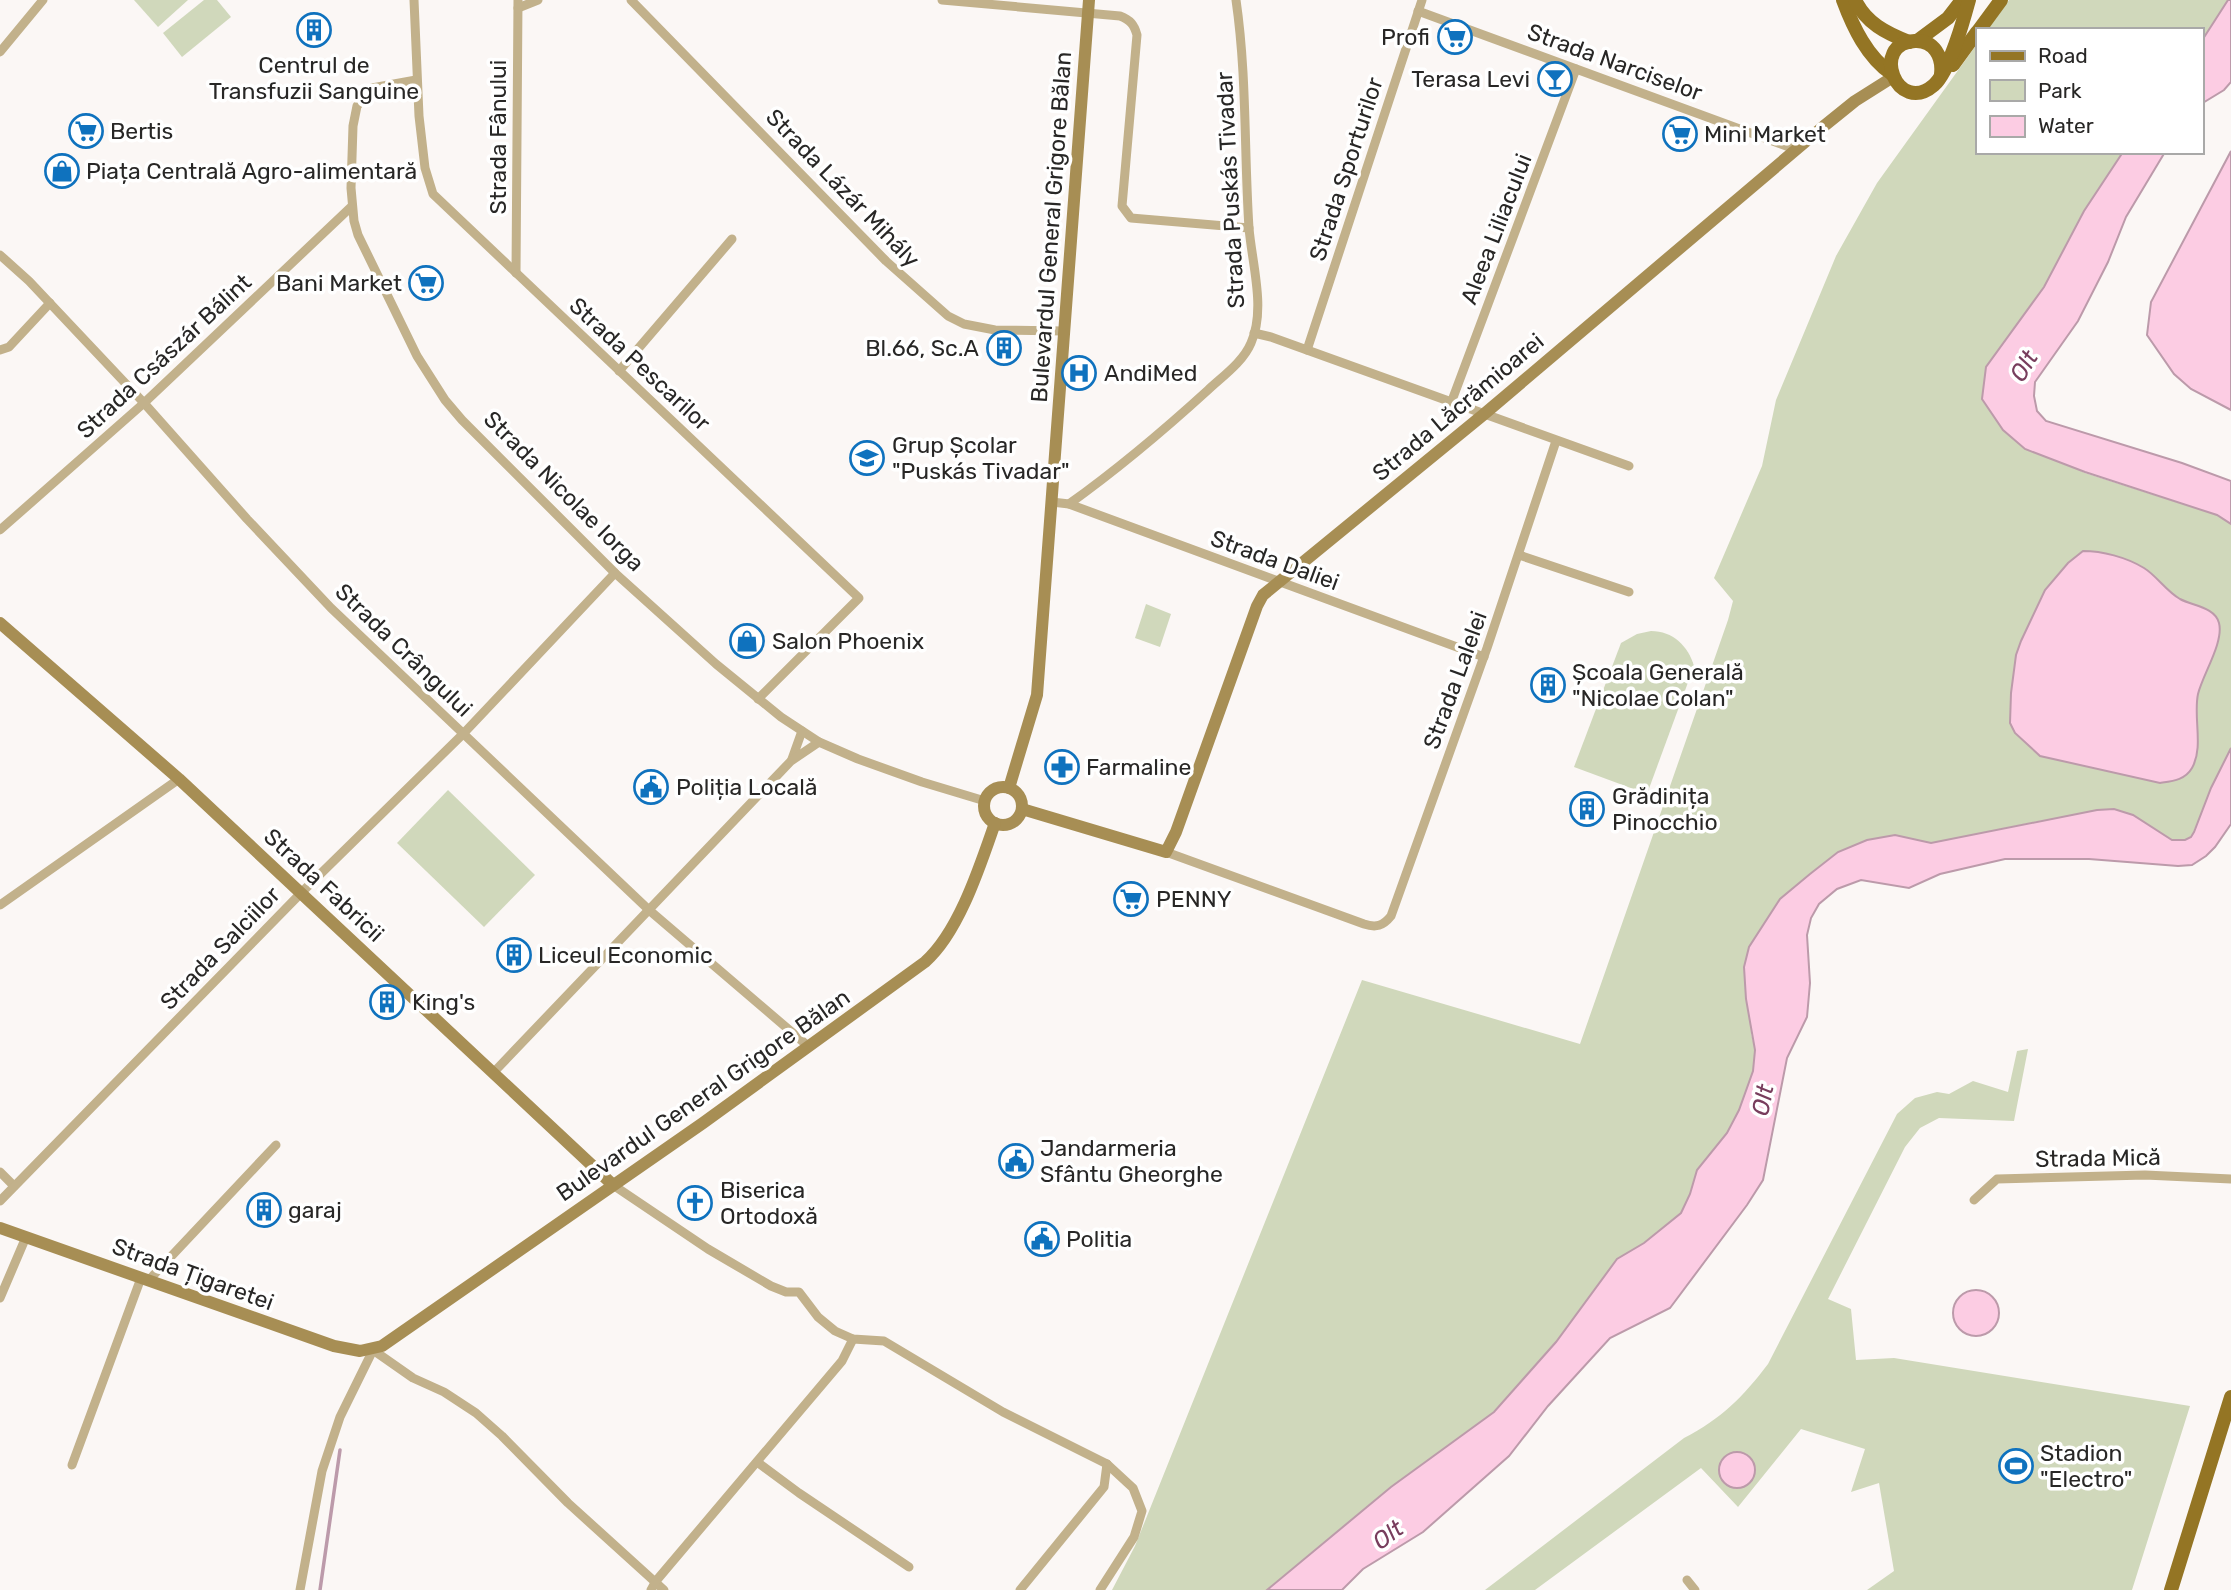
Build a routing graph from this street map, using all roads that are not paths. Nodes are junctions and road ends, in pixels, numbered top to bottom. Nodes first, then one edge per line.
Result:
1 (43, 0) edge
2 (414, 0) edge
3 (538, 0) edge
4 (631, 0) edge
5 (943, 0) edge
6 (1236, 0) edge
7 (1422, 0) edge
8 (1843, 0) edge
9 (1855, 0) edge
10 (1962, 0) edge
11 (1969, 0) edge
12 (2001, 0) edge
13 (964, 1) edge
14 (518, 4) edge
15 (1088, 7) edge
16 (1419, 11) junction
17 (1980, 28) edge
18 (1976, 33) edge
19 (1913, 41) junction
20 (0, 52) edge
21 (1576, 69) junction
22 (1892, 75) junction
23 (1939, 78) junction
24 (416, 80) junction
25 (1797, 150) junction
26 (351, 207) junction
27 (1249, 228) junction
28 (732, 239) dead end
29 (0, 255) edge
30 (516, 273) junction
31 (50, 303) junction
32 (1064, 331) junction
33 (1254, 333) junction
34 (0, 350) edge
35 (1307, 350) junction
36 (619, 371) junction
37 (144, 403) junction
38 (1451, 403) junction
39 (1483, 415) junction
40 (1556, 441) junction
41 (1629, 466) dead end
42 (1052, 502) junction
43 (1069, 504) junction
44 (1, 528) edge
45 (1519, 555) junction
46 (615, 573) junction
47 (1279, 582) junction
48 (1629, 593) dead end
49 (0, 623) edge
50 (1484, 657) junction
51 (758, 699) junction
52 (802, 732) junction
53 (463, 734) junction
54 (819, 742) junction
55 (791, 761) junction
56 (179, 779) junction
57 (1009, 788) junction
58 (985, 801) junction
59 (1022, 809) junction
60 (995, 823) junction
61 (1166, 852) junction
62 (302, 892) junction
63 (0, 905) edge
64 (649, 909) junction
65 (808, 1046) junction
66 (493, 1073) junction
67 (276, 1145) dead end
68 (0, 1172) edge
69 (2231, 1179) edge
70 (613, 1185) junction
71 (14, 1186) junction
72 (1974, 1200) dead end
73 (0, 1201) edge
74 (0, 1228) edge
75 (26, 1237) junction
76 (144, 1280) junction
77 (0, 1298) edge
78 (853, 1339) junction
79 (373, 1350) junction
80 (2231, 1397) edge
81 (757, 1462) junction
82 (1107, 1464) junction
83 (72, 1465) dead end
84 (909, 1567) dead end
85 (1687, 1580) dead end
86 (653, 1585) edge
87 (300, 1590) edge
88 (664, 1590) edge
89 (1020, 1590) edge
90 (1100, 1590) edge
91 (1695, 1590) edge
92 (2171, 1590) edge

1 - 20 street
2 - 24 street, Strada Pescarilor
3 - 14 street
4 - 32 street, Strada Lázár Mihály
5 - 13 street
6 - 27 street, Strada Puskás Tivadar
7 - 16 street, Strada Sporturilor
8 - 22 main road
9 - 19 main road
10 - 19 main road
11 - 23 main road
12 - 17 main road
13 - 15 street
14 - 30 street, Strada Fânului
15 - 27 street
15 - 32 main road, Bulevardul General Grigore Bălan
16 - 21 street, Strada Narciselor
16 - 35 street, Strada Sporturilor
18 - 23 main road
19 - 22 main road
19 - 23 main road
21 - 25 street, Strada Narciselor
21 - 38 street, Aleea Liliacului
22 - 23 main road
22 - 25 main road, Strada Lăcrămioarei
24 - 26 street, Strada Nicolae Iorga
24 - 30 street, Strada Pescarilor
25 - 39 main road, Strada Lăcrămioarei
26 - 37 street, Strada Császár Bálint
26 - 46 street, Strada Nicolae Iorga
27 - 33 street, Strada Puskás Tivadar
28 - 36 street
29 - 31 street, Strada Crângului
30 - 36 street, Strada Pescarilor
31 - 34 street
31 - 37 street, Strada Crângului
32 - 42 main road, Bulevardul General Grigore Bălan
33 - 35 street
33 - 43 street, Strada Puskás Tivadar
35 - 38 street
36 - 51 street, Strada Pescarilor
37 - 44 street, Strada Császár Bálint
37 - 53 street, Strada Crângului
38 - 39 street
39 - 40 street
39 - 47 main road, Strada Lăcrămioarei
40 - 41 street
40 - 45 street, Strada Lalelei
42 - 43 street, Strada Daliei
42 - 57 main road, Bulevardul General Grigore Bălan
43 - 47 street, Strada Daliei
45 - 48 street
45 - 50 street, Strada Lalelei
46 - 51 street, Strada Nicolae Iorga
46 - 53 street, Strada Salciilor
47 - 50 street, Strada Daliei
47 - 61 main road, Strada Lăcrămioarei
49 - 56 main road, Strada Fabricii
50 - 61 street, Strada Lalelei
51 - 52 street, Strada Nicolae Iorga
52 - 54 street, Strada Nicolae Iorga
52 - 55 street
53 - 62 street, Strada Salciilor
53 - 64 street, Strada Crângului
54 - 55 street
54 - 58 street, Strada Nicolae Iorga
55 - 64 street
56 - 62 main road, Strada Fabricii
56 - 63 street
57 - 58 main road
57 - 59 main road
58 - 60 main road
59 - 60 main road
59 - 61 main road
60 - 65 main road, Bulevardul General Grigore Bălan
62 - 66 main road, Strada Fabricii
62 - 71 street, Strada Salciilor
64 - 65 street, Strada Crângului
64 - 66 street
65 - 70 main road, Bulevardul General Grigore Bălan
66 - 70 main road, Strada Fabricii
67 - 76 street
68 - 71 street
69 - 72 street, Strada Mică
70 - 78 street
70 - 79 main road, Bulevardul General Grigore Bălan
71 - 73 street, Strada Salciilor
74 - 75 main road, Strada Țigaretei
75 - 76 main road, Strada Țigaretei
75 - 77 street
76 - 79 main road, Strada Țigaretei
76 - 83 street
78 - 81 street
78 - 82 street
79 - 86 street
79 - 87 street
80 - 92 main road
81 - 84 street
81 - 86 street
82 - 89 street
82 - 90 street
85 - 91 street
86 - 88 street

